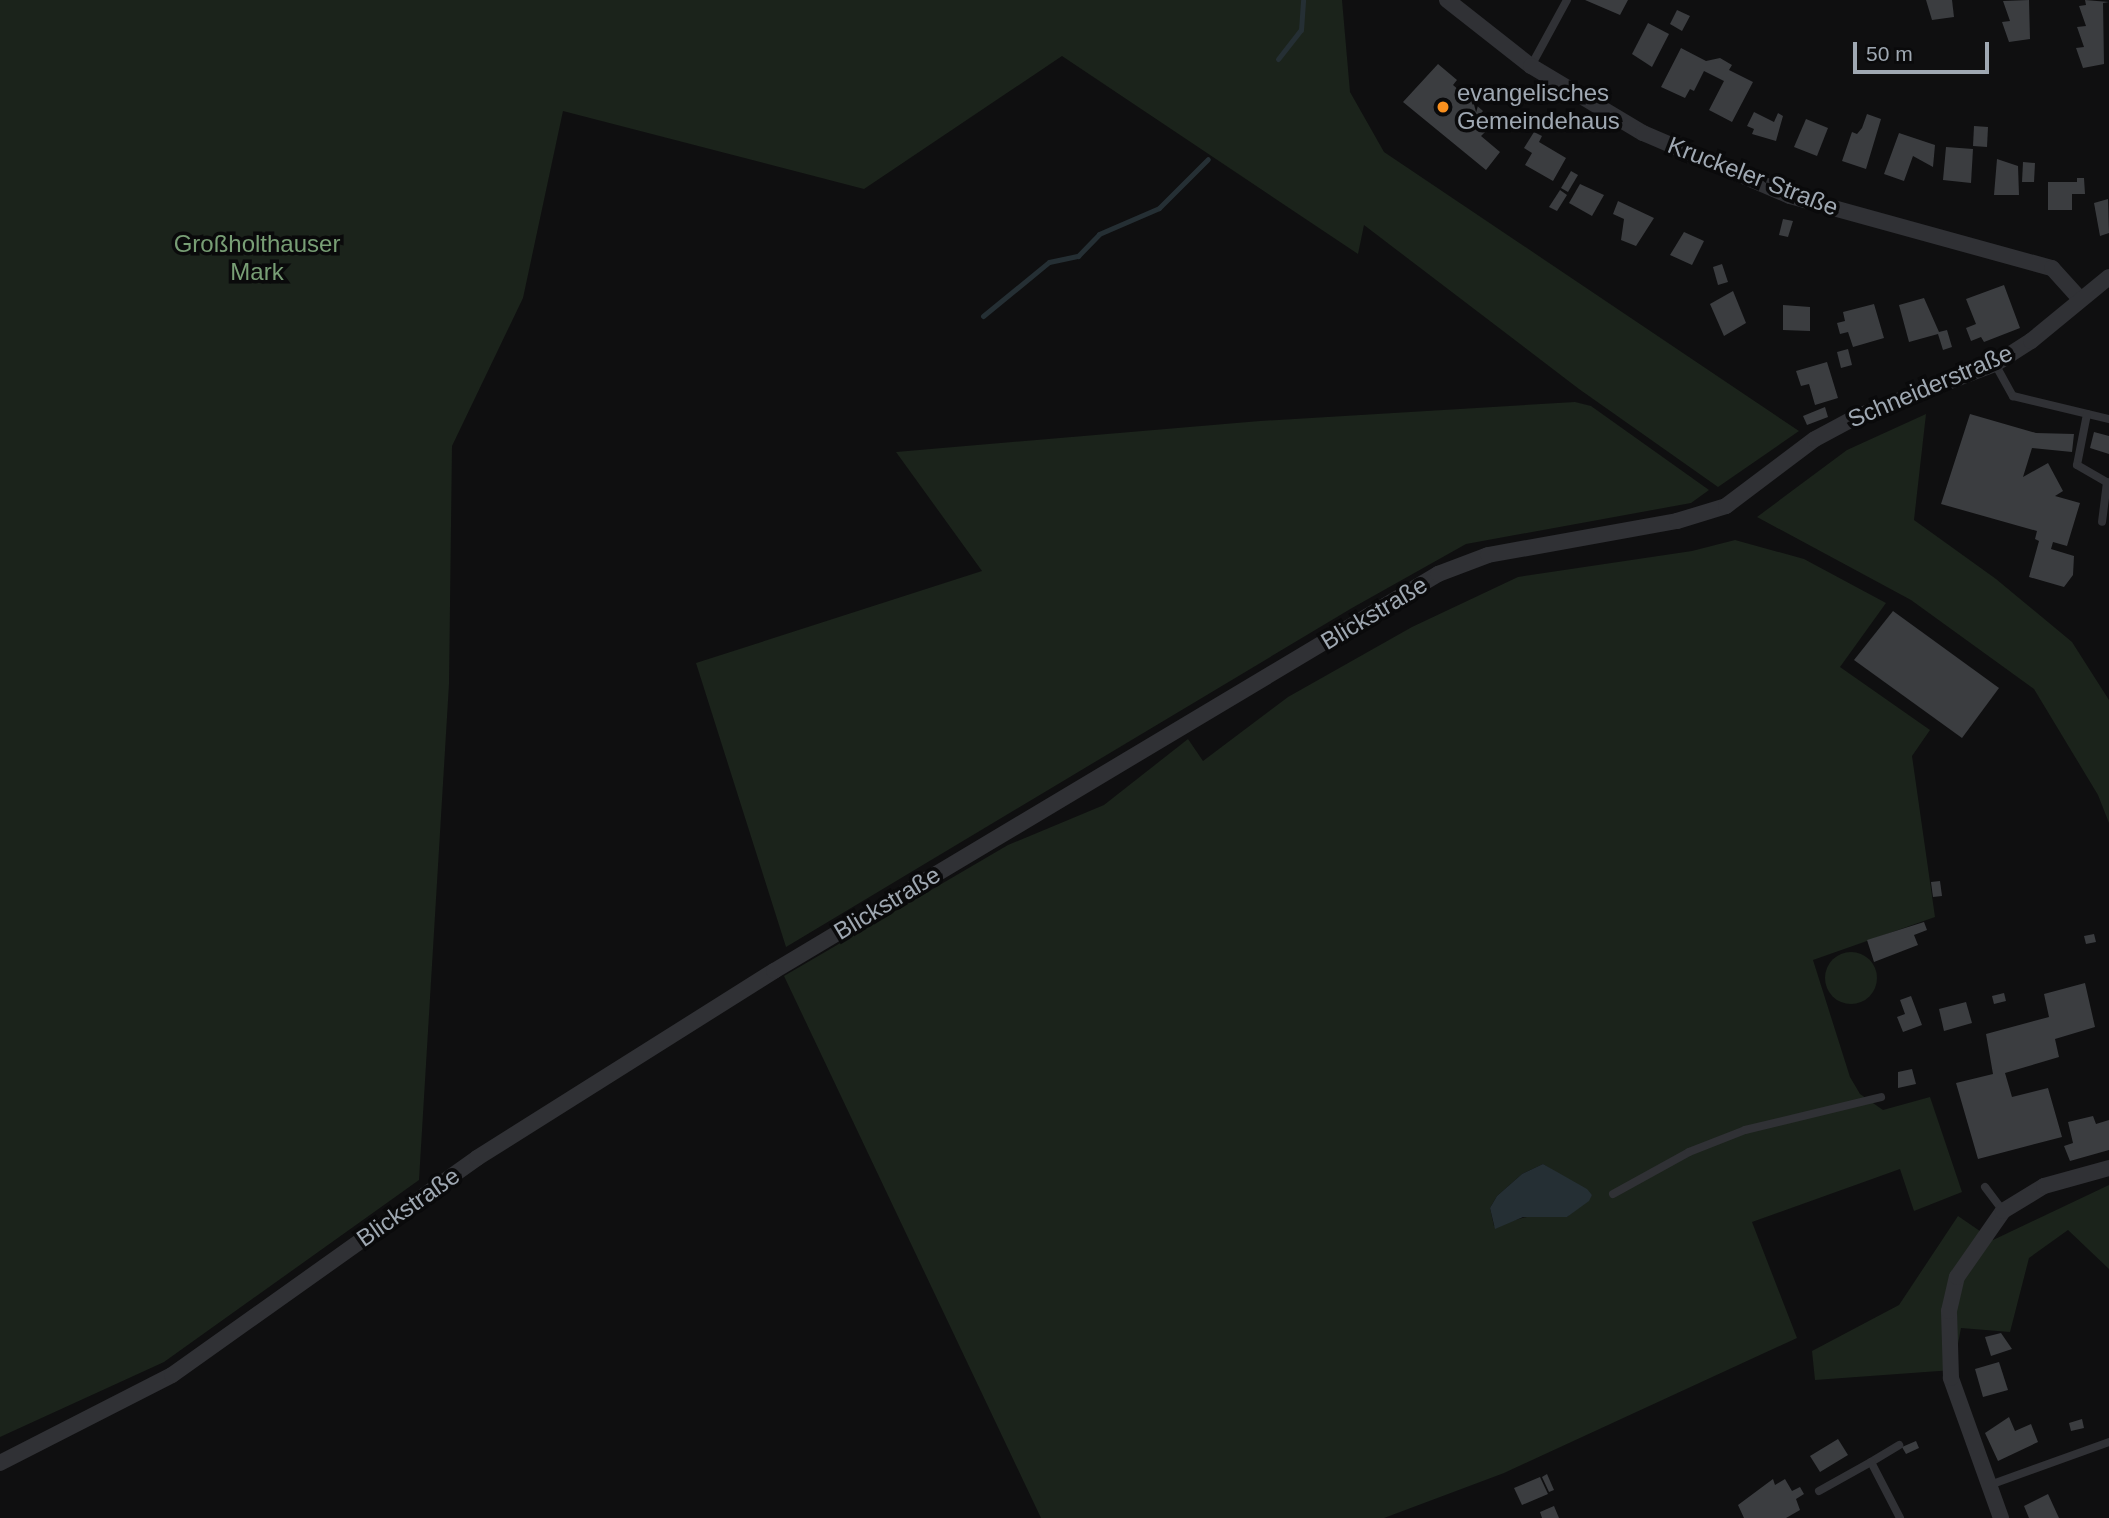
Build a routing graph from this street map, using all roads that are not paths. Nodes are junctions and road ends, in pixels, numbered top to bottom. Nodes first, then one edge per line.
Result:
1 (1447, 0) edge
2 (1567, 0) edge
3 (1531, 65) junction
4 (2109, 277) edge
5 (2080, 299) junction
6 (1995, 364) junction
7 (2087, 414) junction
8 (2109, 419) edge
9 (1815, 439) joint
10 (2102, 522) dead end
11 (1881, 1097) dead end
12 (2109, 1168) edge
13 (1985, 1187) dead end
14 (1613, 1194) dead end
15 (2003, 1211) junction
16 (2109, 1442) edge
17 (1899, 1445) dead end
18 (1871, 1462) junction
19 (0, 1463) edge
20 (1987, 1486) junction
21 (1819, 1491) dead end
22 (1900, 1518) edge
23 (2001, 1518) edge

1 - 3 street, Kruckeler Straße
2 - 3 lane
3 - 5 street, Kruckeler Straße
4 - 5 street, Schneiderstraße
5 - 6 street, Schneiderstraße
6 - 7 lane
6 - 9 street, Schneiderstraße
7 - 8 lane
7 - 10 lane
9 - 19 street, Blickstraße
11 - 14 lane
12 - 15 street
13 - 15 lane
15 - 20 street
16 - 20 lane
17 - 18 lane
18 - 21 lane
18 - 22 lane
20 - 23 street

